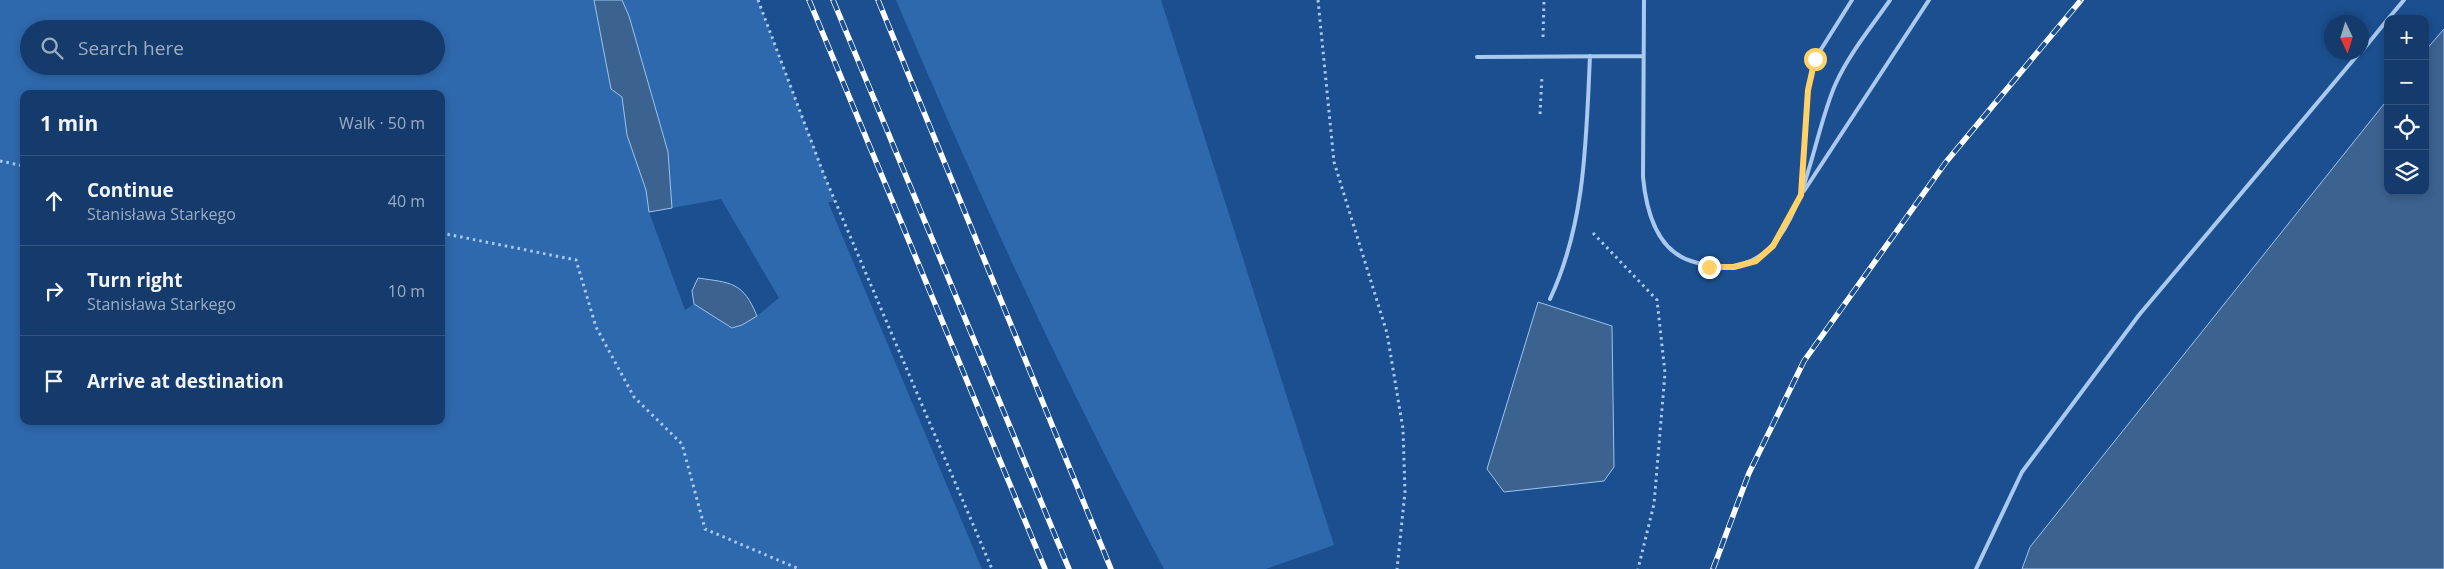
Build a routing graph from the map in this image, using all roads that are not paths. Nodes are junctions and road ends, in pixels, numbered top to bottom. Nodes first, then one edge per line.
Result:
1 (1644, 0) edge
2 (1852, 0) edge
3 (1890, 0) edge
4 (1929, 0) edge
5 (2404, 0) edge
6 (2391, 15) edge
7 (2384, 24) edge
8 (2369, 42) edge
9 (1590, 56) junction
10 (1643, 56) junction
11 (1477, 57) dead end
12 (2354, 60) edge
13 (1801, 195) junction
14 (1550, 299) dead end
15 (1976, 569) edge

1 - 10 lane
2 - 13 lane
3 - 13 lane
4 - 13 lane
5 - 6 lane
7 - 8 lane
9 - 10 lane
9 - 11 lane
9 - 14 lane
10 - 13 lane
12 - 15 lane

